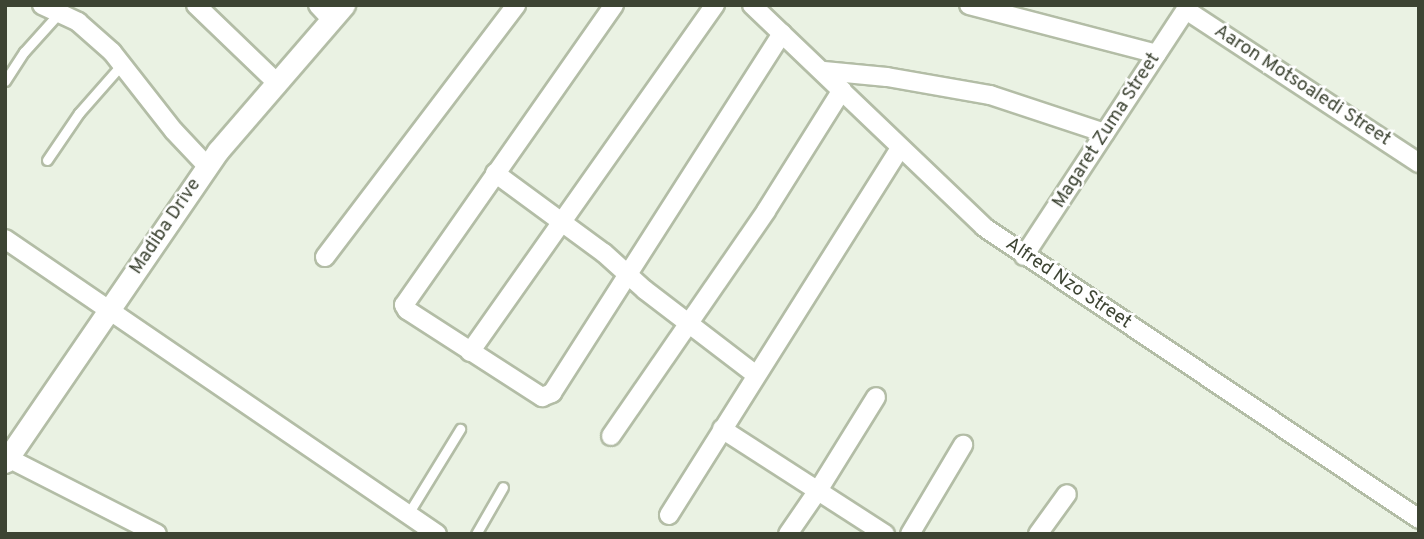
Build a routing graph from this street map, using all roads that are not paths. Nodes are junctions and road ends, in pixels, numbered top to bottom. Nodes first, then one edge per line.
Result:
1 (42, 5) edge
2 (196, 5) edge
3 (516, 5) edge
4 (614, 5) edge
5 (715, 5) edge
6 (752, 5) edge
7 (969, 5) edge
8 (1187, 8) edge
9 (331, 10) edge
10 (60, 12) junction
11 (782, 33) junction
12 (1157, 54) junction
13 (121, 64) junction
14 (824, 71) junction
15 (5, 81) edge
16 (278, 84) junction
17 (842, 90) junction
18 (1105, 133) junction
19 (900, 148) junction
20 (47, 160) dead end
21 (1419, 163) edge
22 (207, 166) junction
23 (495, 173) junction
24 (561, 221) junction
25 (5, 239) edge
26 (1024, 256) junction
27 (325, 257) dead end
28 (629, 274) junction
29 (110, 310) junction
30 (690, 324) junction
31 (470, 352) junction
32 (756, 375) junction
33 (876, 397) dead end
34 (460, 429) dead end
35 (722, 429) junction
36 (611, 436) dead end
37 (963, 445) dead end
38 (10, 449) edge
39 (503, 487) dead end
40 (820, 489) junction
41 (1067, 494) dead end
42 (408, 514) junction
43 (669, 515) dead end
44 (1419, 519) edge
45 (157, 534) edge
46 (436, 534) edge
47 (475, 534) edge
48 (788, 534) edge
49 (885, 534) edge
50 (910, 534) edge
51 (1038, 534) edge

1 - 10 street
2 - 16 street
3 - 27 street
4 - 23 street
5 - 24 street
6 - 11 street, Alfred Nzo Street
7 - 12 street
8 - 12 street, Magaret Zuma Street
8 - 21 street, Aaron Motsoaledi Street
9 - 16 street, Madiba Drive
10 - 13 street
10 - 15 lane
11 - 14 street, Alfred Nzo Street
11 - 28 street
12 - 18 street, Magaret Zuma Street
13 - 20 lane
13 - 22 street
14 - 17 street, Alfred Nzo Street
14 - 18 street
16 - 22 street, Madiba Drive
17 - 19 street, Alfred Nzo Street
17 - 30 street
18 - 26 street, Magaret Zuma Street
19 - 26 street, Alfred Nzo Street
19 - 32 street
22 - 29 street, Madiba Drive
23 - 24 street
23 - 31 street
24 - 28 street
24 - 31 street
25 - 29 street
26 - 44 street, Alfred Nzo Street
28 - 30 street
28 - 31 street
29 - 38 street, Madiba Drive
29 - 42 street
30 - 32 street
30 - 36 street
32 - 35 street
33 - 40 street
34 - 42 lane
35 - 40 street
35 - 43 street
37 - 50 street
38 - 45 street
39 - 47 lane
40 - 48 street
40 - 49 street
41 - 51 street
42 - 46 street

